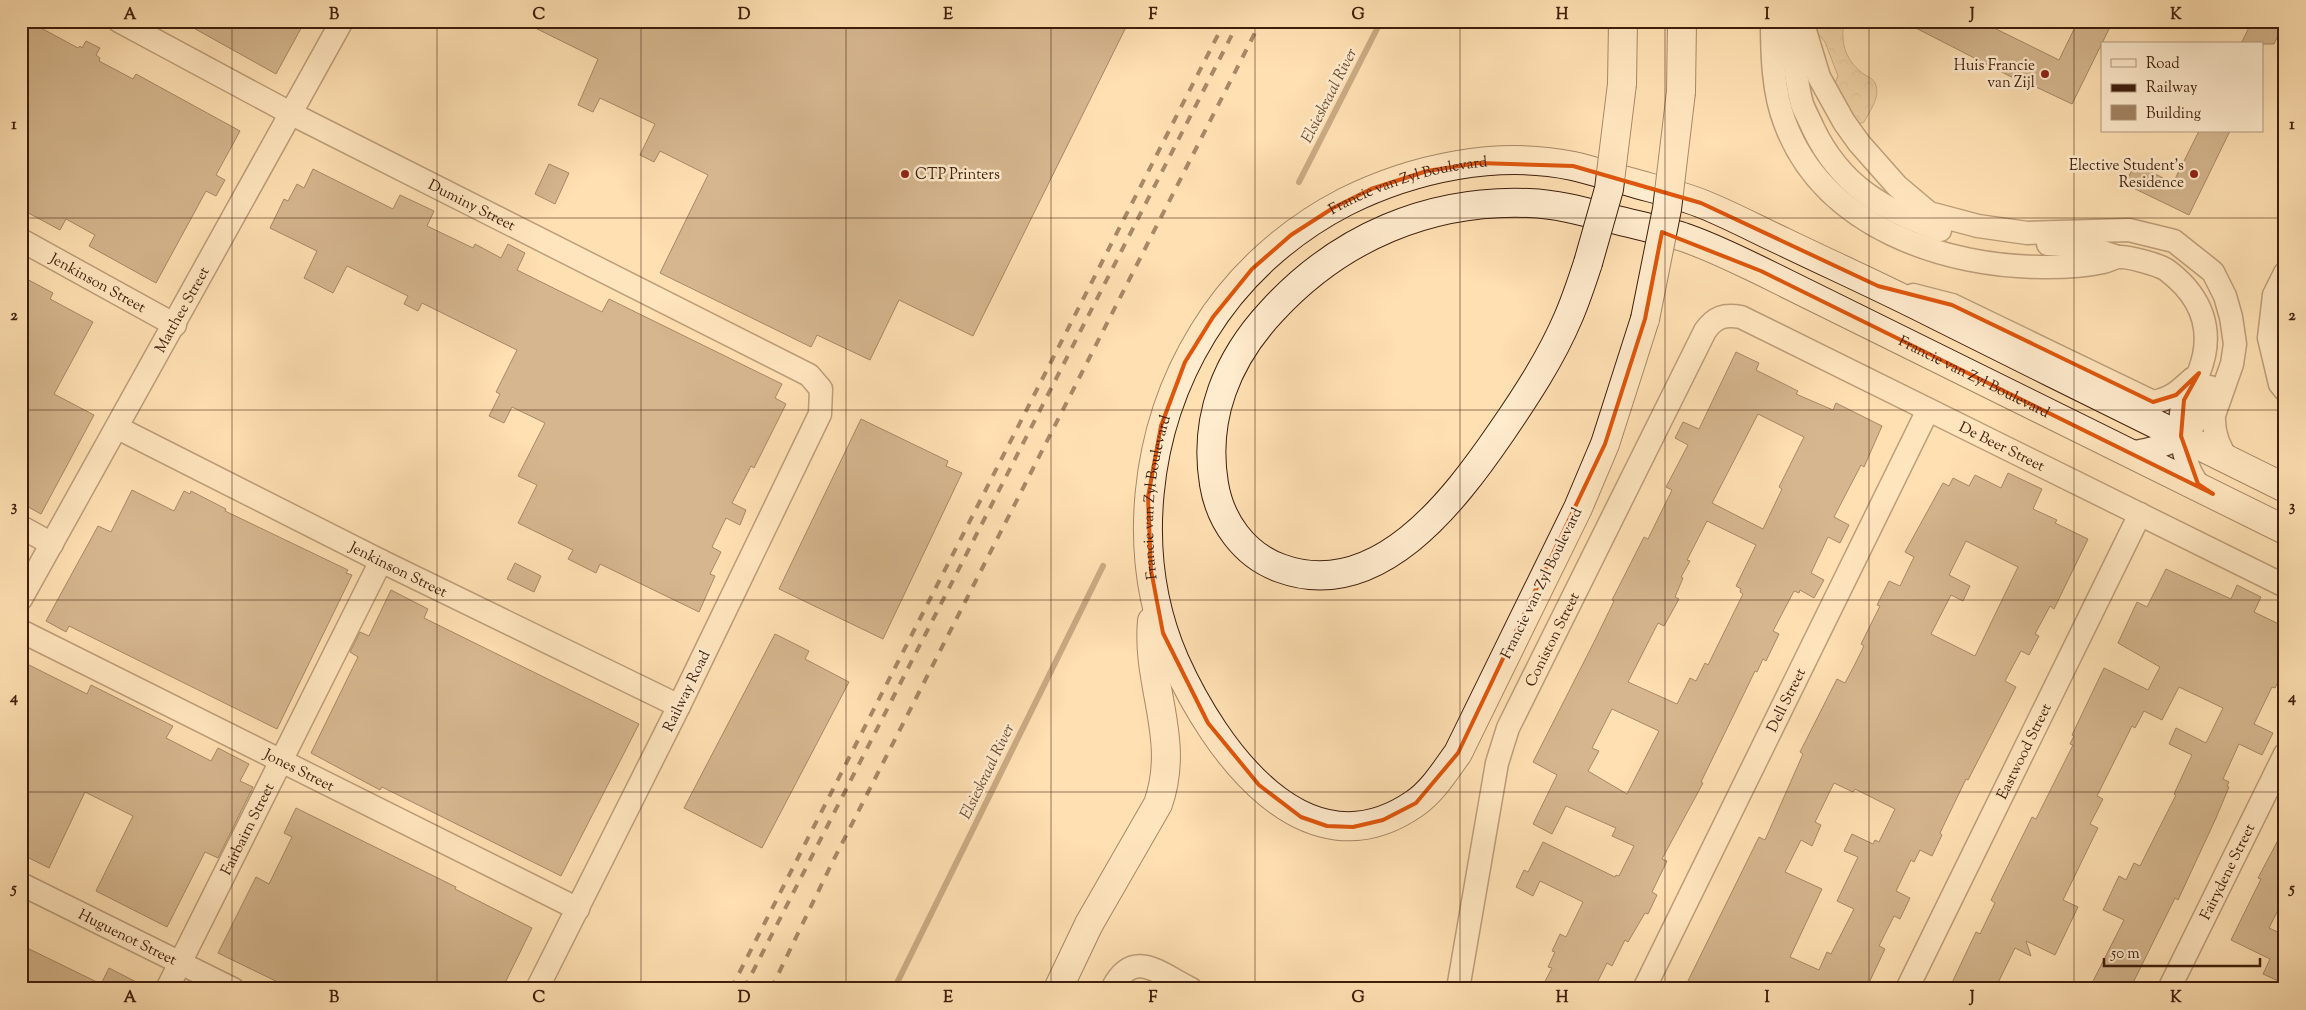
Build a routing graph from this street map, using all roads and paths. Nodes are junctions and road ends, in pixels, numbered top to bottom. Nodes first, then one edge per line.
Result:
1 (119, 21) edge
2 (342, 21) edge
3 (1622, 21) edge
4 (1682, 21) edge
5 (1772, 21) edge
6 (1780, 21) edge
7 (1789, 21) edge
8 (1801, 21) edge
9 (292, 114) junction
10 (21, 240) edge
11 (2174, 241) junction
12 (2118, 257) junction
13 (2285, 273) edge
14 (1878, 286) junction
15 (1719, 316) joint
16 (175, 325) junction
17 (2199, 374) junction
18 (821, 389) joint
19 (2285, 390) edge
20 (1928, 410) junction
21 (118, 428) junction
22 (2181, 436) junction
23 (2128, 453) junction
24 (2230, 461) junction
25 (2285, 488) edge
26 (2213, 494) junction
27 (2140, 514) junction
28 (21, 527) edge
29 (2285, 530) edge
30 (52, 544) junction
31 (381, 561) junction
32 (2285, 586) edge
33 (1155, 593) junction
34 (21, 599) edge
35 (21, 631) edge
36 (679, 706) junction
37 (2285, 754) edge
38 (280, 760) junction
39 (21, 884) edge
40 (578, 909) junction
41 (180, 963) junction
42 (167, 989) edge
43 (233, 989) edge
44 (538, 989) edge
45 (1058, 989) edge
46 (1112, 989) edge
47 (1191, 989) edge
48 (1458, 989) edge
49 (1644, 989) edge
50 (1907, 989) edge
51 (2170, 989) edge

1 - 9 street, Duminy Street
2 - 9 street, Matthee Street
3 - 23 main road, Francie van Zyl Boulevard, bridge
4 - 33 main road, Francie van Zyl Boulevard, bridge
5 - 12 street
6 - 12 street
7 - 12 street
8 - 11 street
9 - 16 street, Matthee Street
9 - 18 street, Duminy Street
10 - 16 street, Jenkinson Street
11 - 22 street
11 - 24 street
12 - 17 street
13 - 19 street
14 - 17 street
14 - 22 main road, Francie van Zyl Boulevard
14 - 33 main road, Francie van Zyl Boulevard
15 - 20 street, De Beer Street
15 - 48 street, Coniston Street
16 - 21 street, Matthee Street
17 - 22 street
18 - 36 street, Railway Road
20 - 27 street, De Beer Street
20 - 49 street, Dell Street
21 - 30 street, Matthee Street
21 - 31 street, Jenkinson Street
22 - 23 street
22 - 24 main road, Francie van Zyl Boulevard
22 - 26 street
23 - 26 main road, Francie van Zyl Boulevard
24 - 25 main road, Francie van Zyl Boulevard
26 - 29 main road, Francie van Zyl Boulevard
27 - 32 street, De Beer Street
27 - 50 street, Eastwood Street
28 - 30 street
30 - 34 street, Matthee Street
31 - 36 street, Jenkinson Street
31 - 38 street, Fairbairn Street
33 - 45 main road
35 - 38 street, Jones Street
36 - 40 street, Railway Road
37 - 51 street, Fairydene Street
38 - 40 street, Jones Street
38 - 41 street, Fairbairn Street
39 - 41 street, Huguenot Street
40 - 44 street, Railway Road
41 - 42 street, Fairbairn Street
41 - 43 street, Huguenot Street
46 - 47 street

